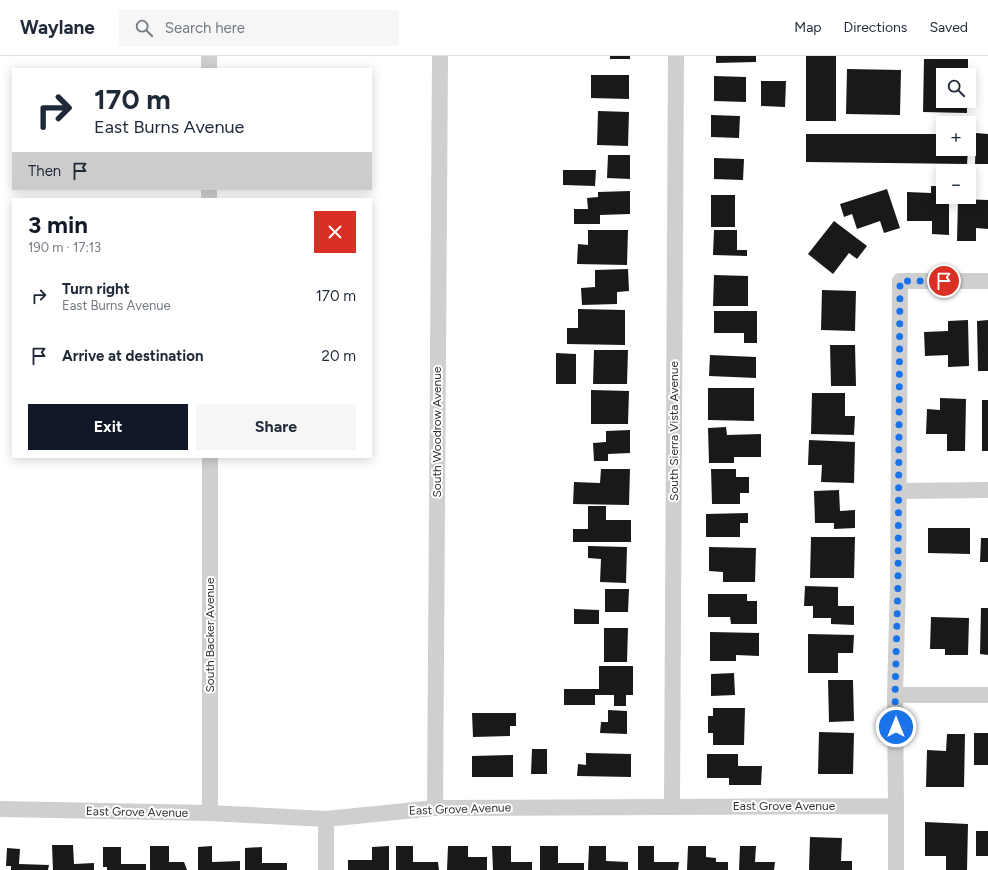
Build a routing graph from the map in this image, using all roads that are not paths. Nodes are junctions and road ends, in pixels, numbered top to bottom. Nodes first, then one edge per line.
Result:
1 (209, 56) edge
2 (440, 56) edge
3 (676, 56) edge
4 (209, 68) edge
5 (988, 281) edge
6 (210, 458) edge
7 (899, 490) junction
8 (988, 490) edge
9 (988, 695) edge
10 (895, 696) junction
11 (896, 806) junction
12 (672, 807) junction
13 (435, 808) junction
14 (0, 809) edge
15 (210, 813) junction
16 (326, 819) junction
17 (326, 870) edge
18 (896, 870) edge

1 - 4 street
2 - 13 street, South Woodrow Avenue
3 - 12 street, South Sierra Vista Avenue
5 - 7 street
6 - 15 street, South Backer Avenue
7 - 8 street
7 - 10 street
9 - 10 street
10 - 11 street
11 - 12 street, East Grove Avenue
11 - 18 street
12 - 13 street, East Grove Avenue
13 - 16 street, East Grove Avenue
14 - 15 street, East Grove Avenue
15 - 16 street, East Grove Avenue
16 - 17 street

